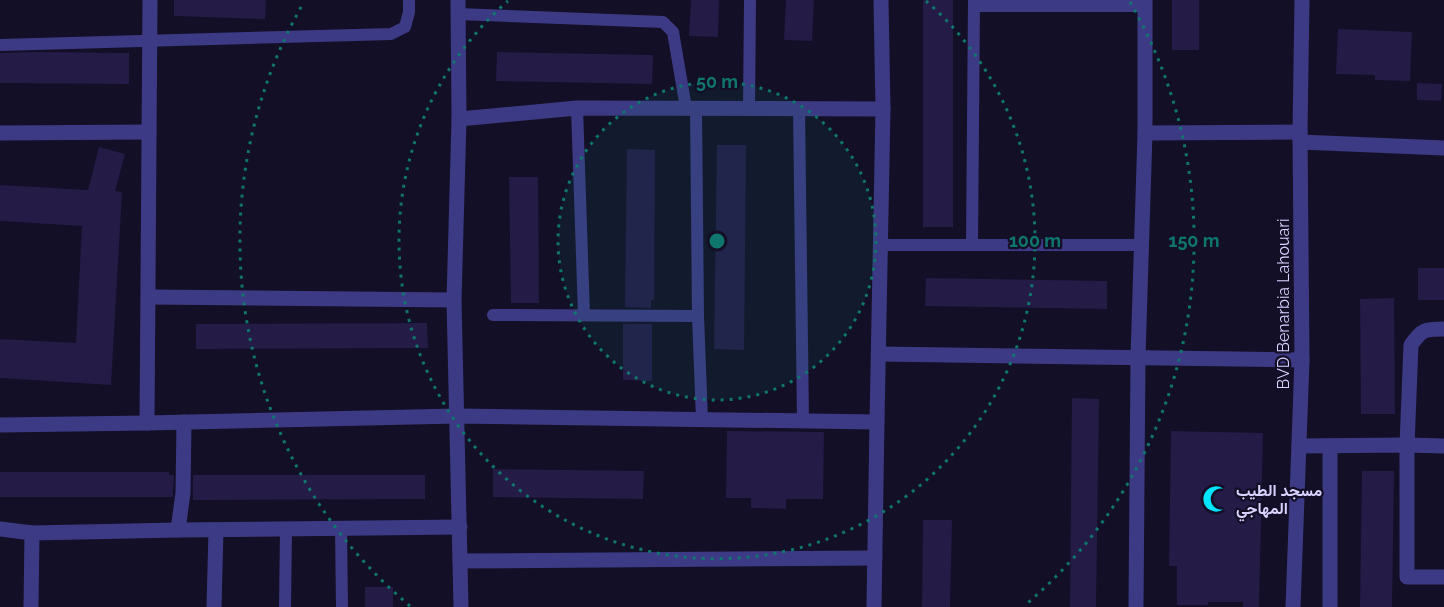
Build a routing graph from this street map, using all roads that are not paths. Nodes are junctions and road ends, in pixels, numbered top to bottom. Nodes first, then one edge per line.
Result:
1 (150, 0) edge
2 (409, 0) edge
3 (750, 0) edge
4 (881, 0) edge
5 (1302, 0) edge
6 (974, 3) edge
7 (1145, 3) edge
8 (458, 7) edge
9 (150, 42) junction
10 (0, 45) edge
11 (577, 108) junction
12 (691, 108) junction
13 (748, 108) junction
14 (800, 108) junction
15 (883, 109) junction
16 (459, 119) junction
17 (149, 132) junction
18 (0, 133) edge
19 (1145, 133) junction
20 (1300, 137) junction
21 (1444, 148) edge
22 (880, 244) junction
23 (972, 244) junction
24 (1141, 244) junction
25 (149, 297) junction
26 (454, 300) junction
27 (493, 315) dead end
28 (584, 315) junction
29 (698, 316) junction
30 (1444, 329) edge
31 (879, 354) junction
32 (1138, 357) junction
33 (1302, 360) junction
34 (457, 416) junction
35 (702, 420) junction
36 (803, 421) junction
37 (184, 422) junction
38 (878, 422) junction
39 (147, 423) junction
40 (0, 425) edge
41 (1407, 445) junction
42 (1299, 446) junction
43 (1330, 446) junction
44 (1444, 446) edge
45 (460, 527) junction
46 (341, 528) junction
47 (0, 529) edge
48 (286, 529) junction
49 (178, 530) junction
50 (216, 530) junction
51 (32, 532) junction
52 (875, 558) junction
53 (460, 561) junction
54 (1444, 577) edge
55 (31, 607) edge
56 (214, 607) edge
57 (285, 607) edge
58 (342, 607) edge
59 (461, 607) edge
60 (874, 607) edge
61 (1136, 607) edge
62 (1293, 607) edge
63 (1330, 607) edge

1 - 9 street
2 - 9 lane
3 - 13 lane
4 - 15 street
5 - 20 street, BVD Benarbia Lahouari
6 - 7 lane
6 - 23 lane
7 - 19 street
8 - 12 lane
8 - 16 street
9 - 10 lane
9 - 17 street
11 - 12 street
11 - 16 street
11 - 28 lane
12 - 13 street
12 - 29 lane
13 - 14 street
14 - 15 street
14 - 36 lane
15 - 22 street
16 - 26 street
17 - 18 street
17 - 25 street
19 - 20 street
19 - 24 street
20 - 21 street
20 - 33 street, BVD Benarbia Lahouari
22 - 23 lane
22 - 31 street
23 - 24 lane
24 - 32 street
25 - 26 street
25 - 39 street
26 - 34 street
27 - 28 lane
28 - 29 lane
29 - 35 lane
30 - 41 street
31 - 32 street
31 - 38 street
32 - 33 street
32 - 61 street
33 - 42 street, BVD Benarbia Lahouari
34 - 35 street
34 - 37 street
34 - 45 street
35 - 36 street
36 - 38 street
37 - 39 street
37 - 49 street
38 - 52 street
39 - 40 street
41 - 43 street
41 - 44 street
41 - 54 street
42 - 43 street
42 - 62 street, BVD Benarbia Lahouari
43 - 63 street
45 - 46 street
45 - 53 street
46 - 48 street
46 - 58 lane
47 - 51 street
48 - 50 street
48 - 57 lane
49 - 50 street
49 - 51 street
50 - 56 street
51 - 55 street
52 - 53 street
52 - 60 street
53 - 59 street

